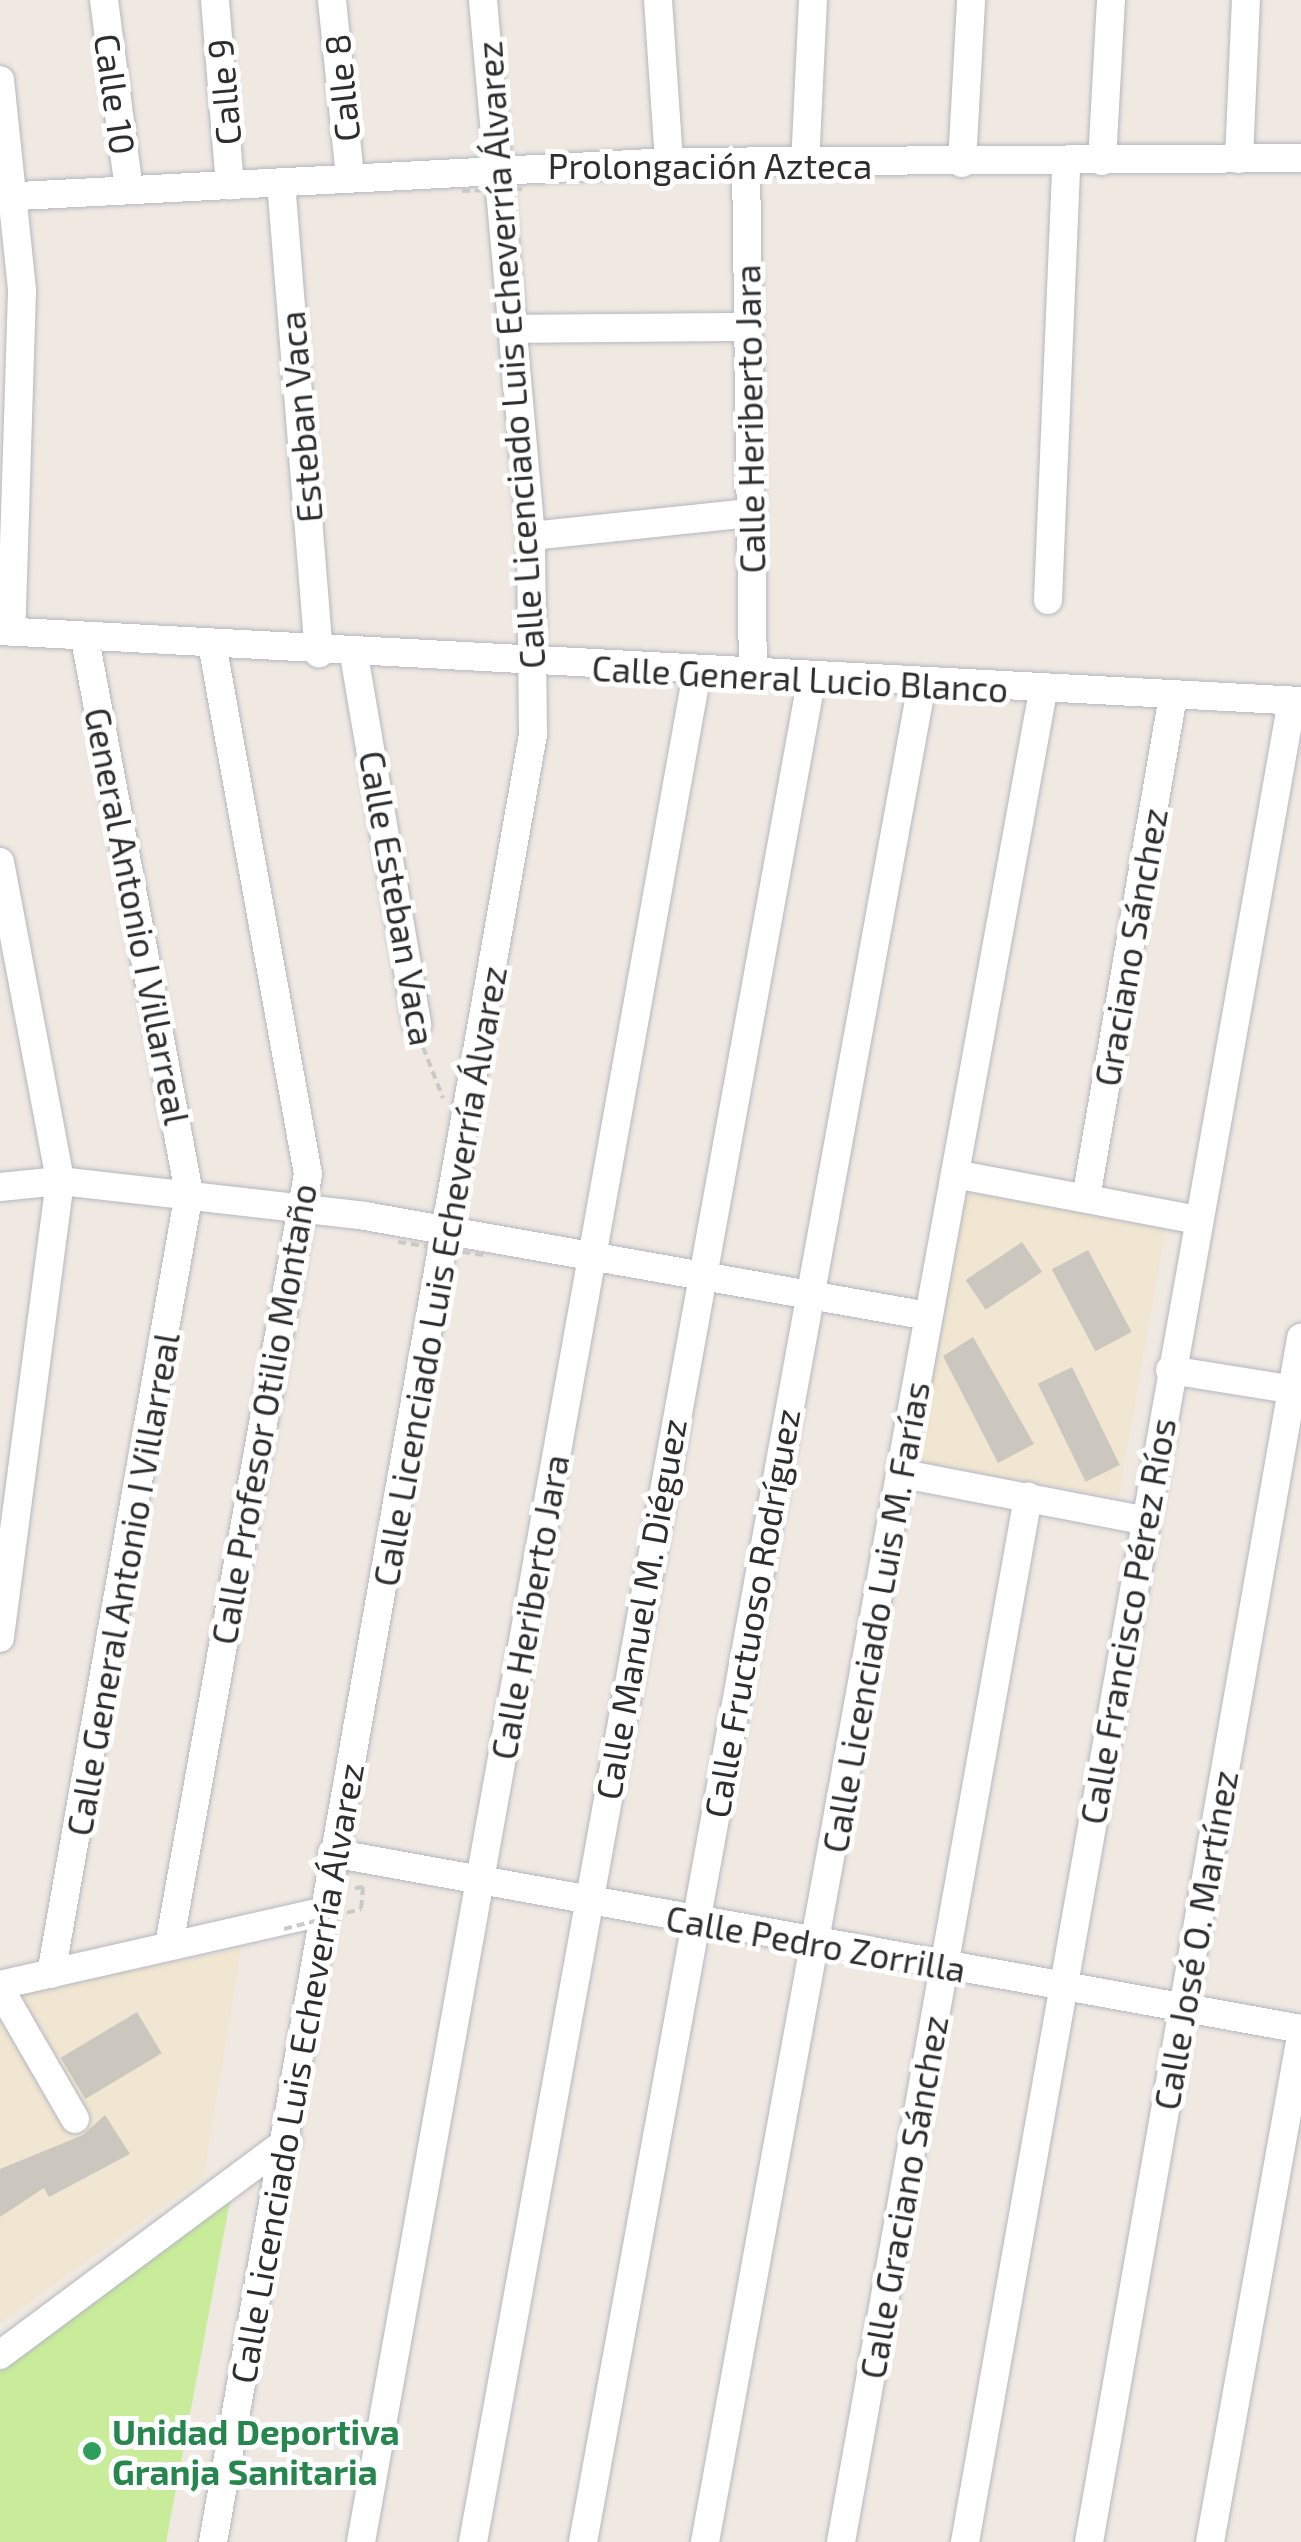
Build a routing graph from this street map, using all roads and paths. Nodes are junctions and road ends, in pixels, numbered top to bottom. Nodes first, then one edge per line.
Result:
1 (104, 0) edge
2 (215, 0) edge
3 (332, 0) edge
4 (483, 0) edge
5 (658, 0) edge
6 (813, 0) edge
7 (972, 0) edge
8 (1111, 0) edge
9 (1246, 0) edge
10 (0, 80) edge
11 (1301, 158) edge
12 (1239, 159) junction
13 (669, 162) junction
14 (746, 162) junction
15 (1066, 162) junction
16 (1102, 162) junction
17 (805, 164) junction
18 (962, 164) junction
19 (500, 168) junction
20 (350, 176) junction
21 (281, 182) junction
22 (230, 184) junction
23 (129, 188) junction
24 (524, 188) dead end
25 (462, 192) dead end
26 (8, 197) edge
27 (746, 327) junction
28 (513, 329) junction
29 (750, 513) junction
30 (531, 536) junction
31 (1048, 600) dead end
32 (6, 631) edge
33 (85, 639) junction
34 (213, 648) junction
35 (319, 654) junction
36 (354, 656) junction
37 (536, 663) junction
38 (697, 672) junction
39 (752, 676) junction
40 (812, 678) junction
41 (922, 684) junction
42 (1042, 691) junction
43 (1172, 696) junction
44 (1296, 701) edge
45 (0, 862) edge
46 (417, 1025) joint
47 (463, 1133) junction
48 (956, 1174) junction
49 (60, 1181) junction
50 (0, 1187) edge
51 (188, 1193) junction
52 (1086, 1198) junction
53 (306, 1208) junction
54 (1198, 1220) junction
55 (446, 1230) junction
56 (398, 1242) dead end
57 (483, 1255) dead end
58 (592, 1258) junction
59 (700, 1278) junction
60 (808, 1297) junction
61 (928, 1316) junction
62 (1301, 1338) edge
63 (1170, 1370) junction
64 (1296, 1390) edge
65 (903, 1474) junction
66 (1028, 1497) junction
67 (1143, 1520) junction
68 (0, 1638) edge
69 (332, 1853) junction
70 (480, 1880) junction
71 (363, 1887) dead end
72 (588, 1901) junction
73 (321, 1912) junction
74 (694, 1921) junction
75 (284, 1929) dead end
76 (817, 1943) junction
77 (169, 1946) junction
78 (944, 1966) junction
79 (52, 1974) junction
80 (0, 1987) edge
81 (1063, 1988) junction
82 (1183, 2008) junction
83 (1301, 2033) edge
84 (75, 2119) dead end
85 (287, 2141) junction
86 (0, 2355) edge
87 (214, 2542) edge
88 (362, 2542) edge
89 (473, 2542) edge
90 (584, 2542) edge
91 (705, 2542) edge
92 (841, 2542) edge
93 (965, 2542) edge
94 (1089, 2542) edge
95 (1210, 2542) edge

1 - 23 street, Calle 10
2 - 22 street, Calle 9
3 - 20 street, Calle 8
4 - 19 street, Calle Licenciado Luis Echeverría Álvarez
5 - 13 street
6 - 17 street
7 - 18 street
8 - 16 street
9 - 12 street
10 - 26 street
11 - 12 street, Prolongación Azteca
12 - 16 street, Prolongación Azteca
13 - 14 street, Prolongación Azteca
13 - 19 street, Prolongación Azteca
14 - 17 street, Prolongación Azteca
14 - 27 street, Calle Heriberto Jara
15 - 16 street, Prolongación Azteca
15 - 18 street, Prolongación Azteca
15 - 31 street
17 - 18 street, Prolongación Azteca
19 - 20 street, Prolongación Azteca
19 - 28 street, Calle Licenciado Luis Echeverría Álvarez
20 - 21 street, Prolongación Azteca
21 - 22 street, Prolongación Azteca
21 - 35 street, Esteban Vaca
22 - 23 street, Prolongación Azteca
23 - 26 street, Prolongación Azteca
24 - 25 path, bridge
26 - 32 street
27 - 28 street
27 - 29 street, Calle Heriberto Jara
28 - 30 street, Calle Licenciado Luis Echeverría Álvarez
29 - 30 street
29 - 39 street, Calle Heriberto Jara
30 - 37 street, Calle Licenciado Luis Echeverría Álvarez
32 - 33 street, Calle General Lucio Blanco
33 - 34 street, Calle General Lucio Blanco
33 - 51 street, General Antonio I Villarreal
34 - 35 street, Calle General Lucio Blanco
34 - 53 street, Calle Profesor Otilio Montaño
35 - 36 street, Calle General Lucio Blanco
36 - 37 street, Calle General Lucio Blanco
36 - 46 street, Calle Esteban Vaca
37 - 38 street, Calle General Lucio Blanco
37 - 47 street, Calle Licenciado Luis Echeverría Álvarez
38 - 39 street, Calle General Lucio Blanco
38 - 58 street, Calle Heriberto Jara
39 - 40 street, Calle General Lucio Blanco
40 - 41 street, Calle General Lucio Blanco
40 - 59 street, Calle Manuel M. Diéguez
41 - 42 street, Calle General Lucio Blanco
41 - 60 street, Calle Fructuoso Rodríguez
42 - 43 street, Calle General Lucio Blanco
42 - 48 street, Calle Licenciado Luis M. Farías
43 - 44 street, Calle General Lucio Blanco
43 - 52 street, Graciano Sánchez
44 - 54 street, Calle Francisco Pérez Ríos
45 - 49 street
46 - 47 path, Calle Esteban Vaca
47 - 55 street, Calle Licenciado Luis Echeverría Álvarez
48 - 52 street
48 - 61 street, Calle Licenciado Luis M. Farías
49 - 50 street
49 - 51 street
49 - 68 street
51 - 53 street
51 - 79 street, Calle General Antonio I Villarreal
52 - 54 street
53 - 55 street
53 - 77 street, Calle Profesor Otilio Montaño
54 - 63 street, Calle Francisco Pérez Ríos
55 - 58 street
55 - 69 street, Calle Licenciado Luis Echeverría Álvarez
56 - 57 path, bridge
58 - 59 street
58 - 70 street, Calle Heriberto Jara
59 - 60 street
59 - 72 street, Calle Manuel M. Diéguez
60 - 61 street
60 - 74 street, Calle Fructuoso Rodríguez
61 - 65 street, Calle Licenciado Luis M. Farías
62 - 64 street, Calle José O. Martínez
63 - 64 street
63 - 67 street, Calle Francisco Pérez Ríos
64 - 82 street, Calle José O. Martínez
65 - 66 street
65 - 76 street, Calle Licenciado Luis M. Farías
66 - 67 street
66 - 78 street, Calle Graciano Sánchez
67 - 81 street, Calle Francisco Pérez Ríos
69 - 70 street, Calle Pedro Zorrilla
69 - 73 street, Calle Licenciado Luis Echeverría Álvarez
70 - 72 street, Calle Pedro Zorrilla
70 - 88 street, Calle Heriberto Jara
71 - 75 path, bridge
72 - 74 street, Calle Pedro Zorrilla
72 - 89 street, Calle Manuel M. Diéguez
73 - 77 street
73 - 85 street, Calle Licenciado Luis Echeverría Álvarez
74 - 76 street, Calle Pedro Zorrilla
74 - 90 street, Calle Fructuoso Rodríguez
76 - 78 street, Calle Pedro Zorrilla
76 - 91 street, Calle Licenciado Luis M. Farías
77 - 79 street
78 - 81 street, Calle Pedro Zorrilla
78 - 92 street, Calle Graciano Sánchez
79 - 80 street
80 - 84 street
81 - 82 street, Calle Pedro Zorrilla
81 - 93 street, Calle Francisco Pérez Ríos
82 - 83 street, Calle Pedro Zorrilla
82 - 94 street, Calle José O. Martínez
83 - 95 street
85 - 86 street
85 - 87 street, Calle Licenciado Luis Echeverría Álvarez

